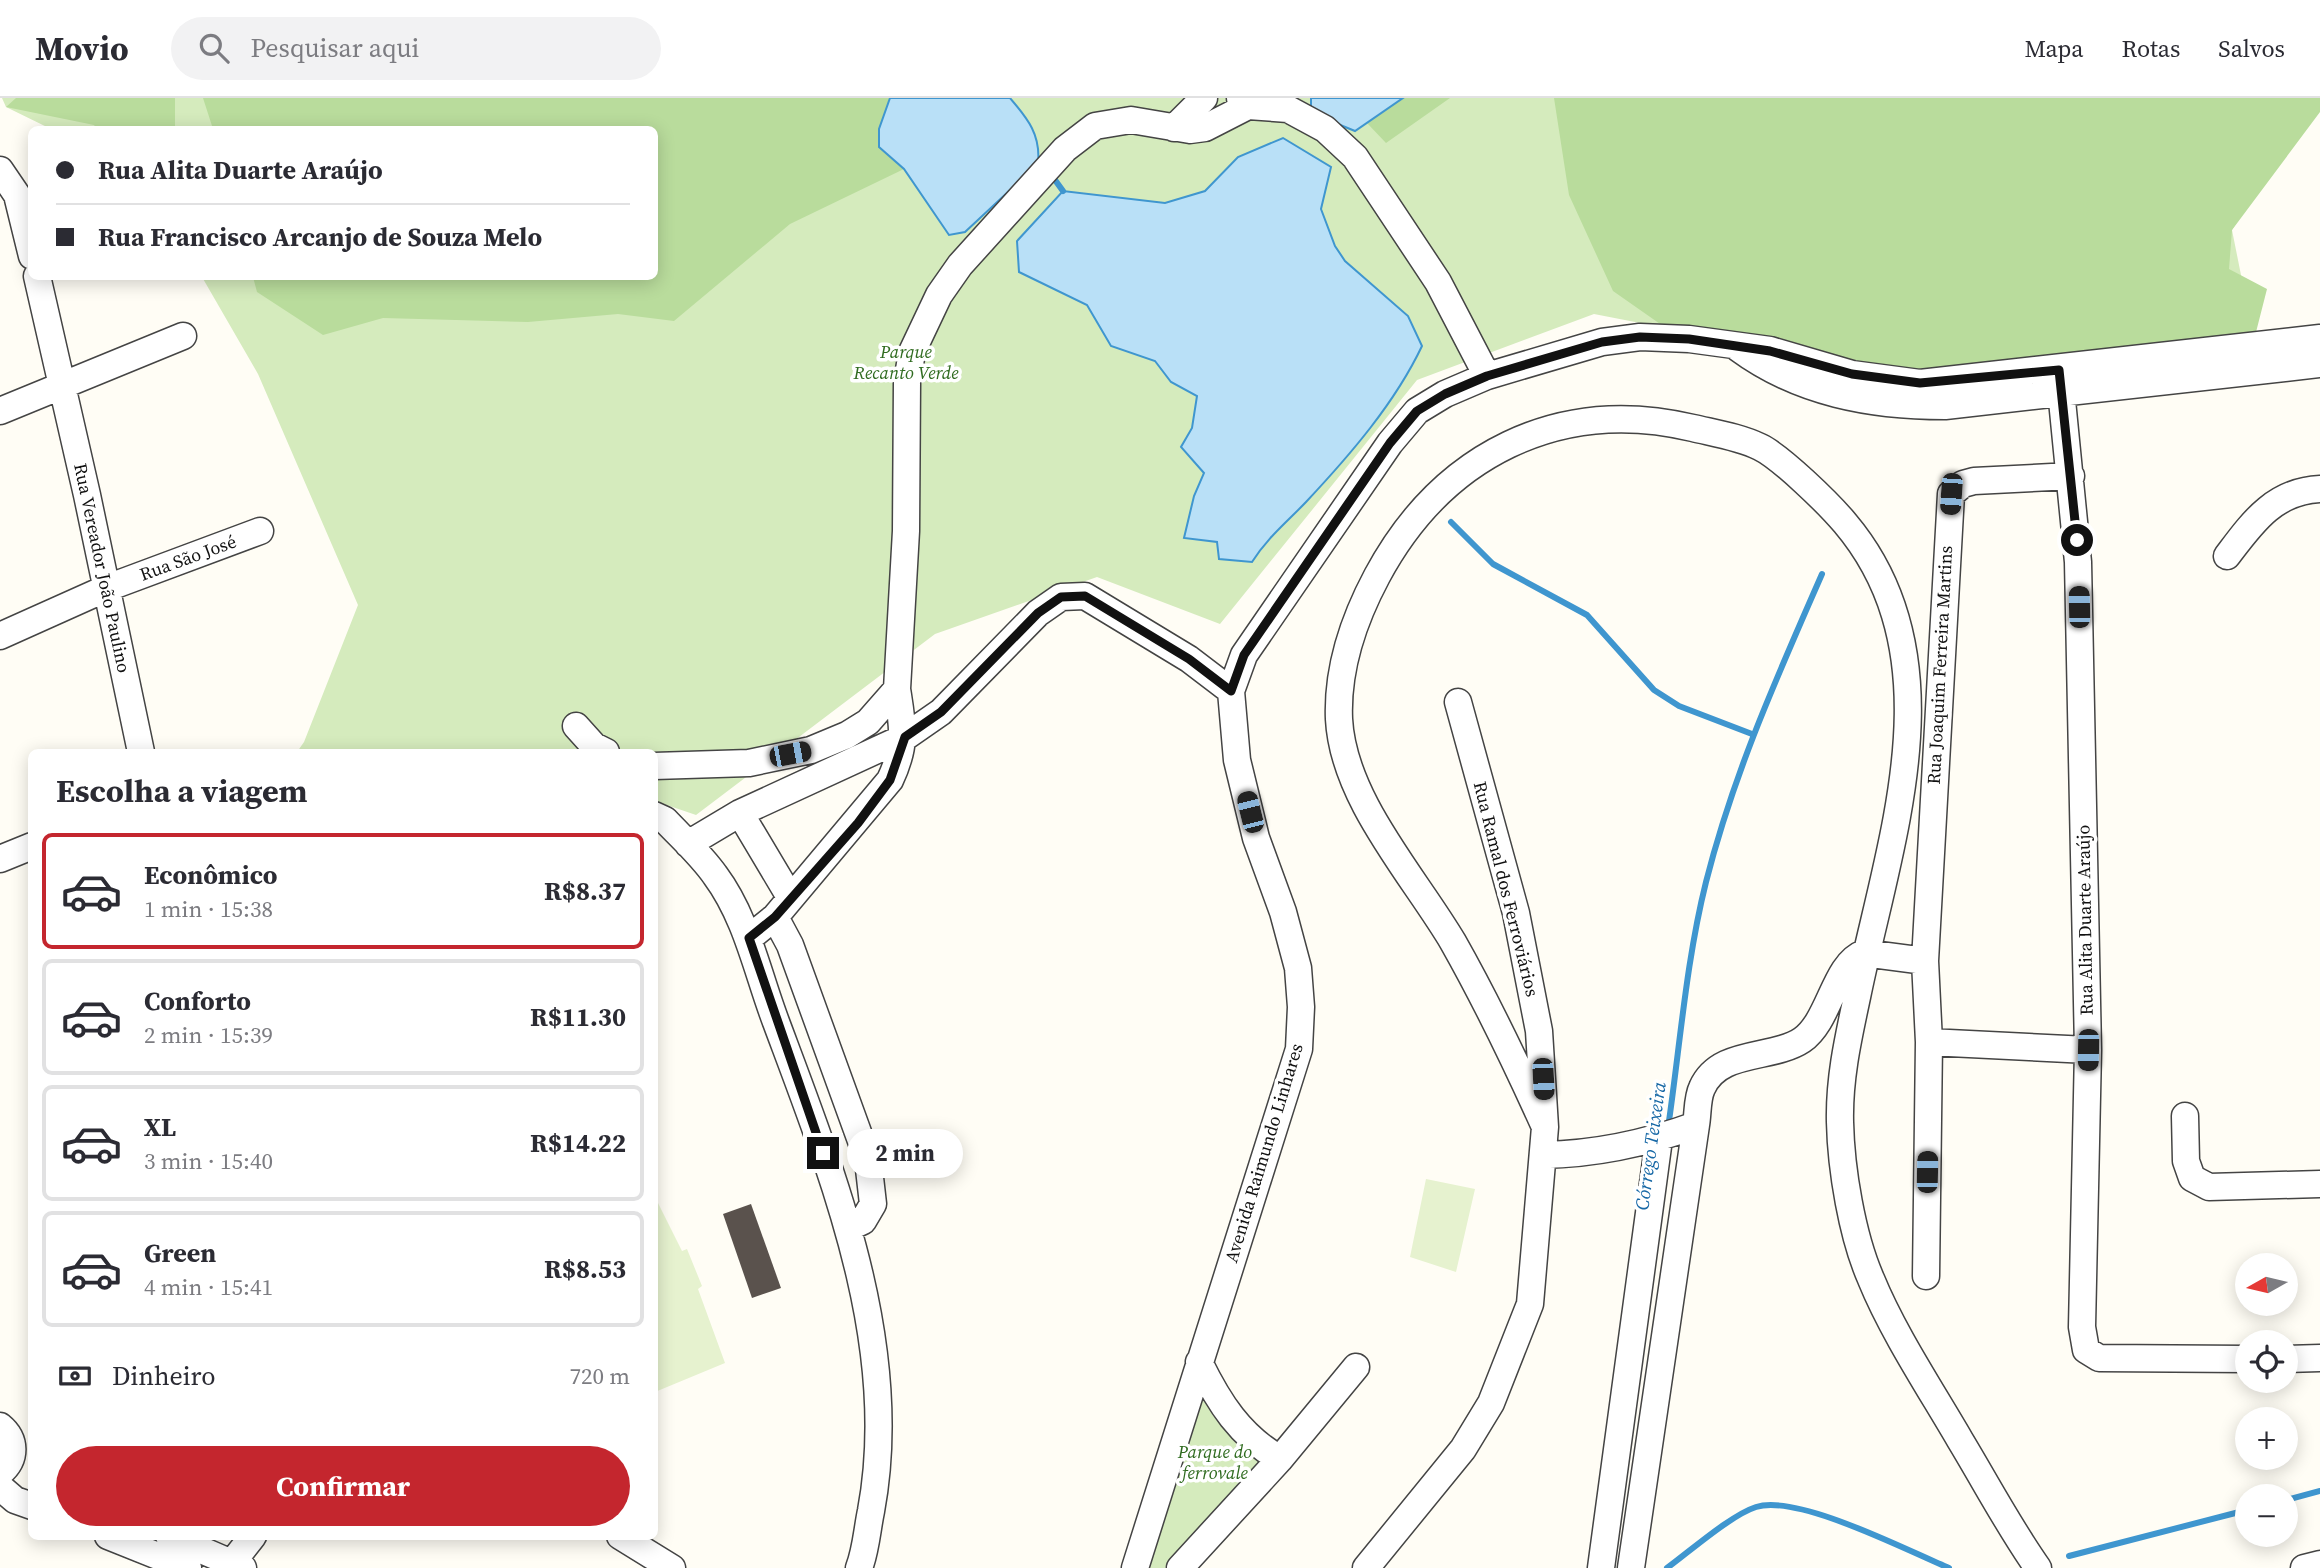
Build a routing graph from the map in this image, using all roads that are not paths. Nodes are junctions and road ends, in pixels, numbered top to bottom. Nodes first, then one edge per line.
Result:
1 (1204, 98) edge
2 (1244, 102) edge
3 (1174, 128) junction
4 (0, 170) edge
5 (28, 240) edge
6 (38, 280) edge
7 (183, 336) dead end
8 (2320, 338) edge
9 (2320, 364) edge
10 (1487, 376) junction
11 (2061, 382) junction
12 (62, 384) junction
13 (0, 411) edge
14 (2071, 476) junction
15 (2320, 489) edge
16 (260, 531) dead end
17 (2227, 556) dead end
18 (107, 588) junction
19 (0, 636) edge
20 (897, 689) junction
21 (1231, 691) junction
22 (1458, 702) dead end
23 (576, 726) dead end
24 (905, 737) junction
25 (140, 749) edge
26 (600, 749) edge
27 (658, 766) edge
28 (740, 813) junction
29 (658, 817) edge
30 (688, 844) junction
31 (28, 848) edge
32 (0, 859) edge
33 (783, 907) junction
34 (749, 938) junction
35 (1866, 954) junction
36 (1925, 961) junction
37 (1928, 1042) junction
38 (828, 1050) junction
39 (2088, 1050) junction
40 (792, 1065) junction
41 (844, 1095) junction
42 (807, 1110) junction
43 (2185, 1116) dead end
44 (1696, 1125) junction
45 (1545, 1127) junction
46 (1659, 1139) junction
47 (1543, 1155) junction
48 (2320, 1184) edge
49 (848, 1228) junction
50 (1926, 1276) dead end
51 (2320, 1358) edge
52 (2235, 1359) edge
53 (2298, 1359) edge
54 (1199, 1362) junction
55 (1356, 1367) dead end
56 (1280, 1459) junction
57 (0, 1487) edge
58 (28, 1505) edge
59 (118, 1540) edge
60 (178, 1540) edge
61 (251, 1540) edge
62 (626, 1540) edge
63 (2320, 1564) edge
64 (237, 1566) edge
65 (188, 1568) edge
66 (671, 1568) edge
67 (859, 1568) edge
68 (1135, 1568) edge
69 (1180, 1568) edge
70 (1366, 1568) edge
71 (1601, 1568) edge
72 (1631, 1568) edge
73 (2038, 1568) edge
74 (2304, 1568) edge

1 - 3 street
2 - 3 street
2 - 10 street
3 - 20 street
4 - 5 street
6 - 12 street, Rua Vereador João Paulino
7 - 12 street
8 - 11 street, Avenida Raimundo Linhares
9 - 11 street, Avenida Raimundo Linhares
10 - 11 street, Avenida Raimundo Linhares
10 - 21 street, Avenida Raimundo Linhares
11 - 14 street, Rua Alita Duarte Araújo
12 - 13 street
12 - 18 street, Rua Vereador João Paulino
14 - 36 street, Rua Joaquim Ferreira Martins
14 - 39 street, Rua Alita Duarte Araújo
15 - 17 street
16 - 18 street, Rua São José
18 - 19 street, Rua São José
18 - 25 street, Rua Vereador João Paulino
20 - 24 street
20 - 27 street
21 - 24 street
21 - 54 street, Avenida Raimundo Linhares
22 - 45 street, Rua Ramal dos Ferroviários
23 - 26 street
24 - 28 street
24 - 33 street
28 - 30 street
28 - 33 street
29 - 30 street
30 - 34 street
31 - 32 street
33 - 34 street
33 - 38 street
34 - 40 street
35 - 36 street
35 - 44 street
35 - 45 street
35 - 73 street
36 - 37 street, Rua Joaquim Ferreira Martins
37 - 39 street
37 - 50 street, Rua Joaquim Ferreira Martins
38 - 40 street
38 - 41 street
39 - 52 street, Rua Alita Duarte Araújo
40 - 42 street
41 - 42 street
41 - 49 street
42 - 49 street
43 - 48 street
44 - 46 street
44 - 72 street
45 - 47 street, Rua Ramal dos Ferroviários
46 - 47 street
46 - 71 street
47 - 70 street, Rua Ramal dos Ferroviários
49 - 67 street
51 - 53 street
54 - 56 street
54 - 68 street, Avenida Raimundo Linhares
55 - 56 street
56 - 69 street
57 - 58 street
59 - 65 street
60 - 64 street
61 - 64 street
62 - 66 street
63 - 74 street

